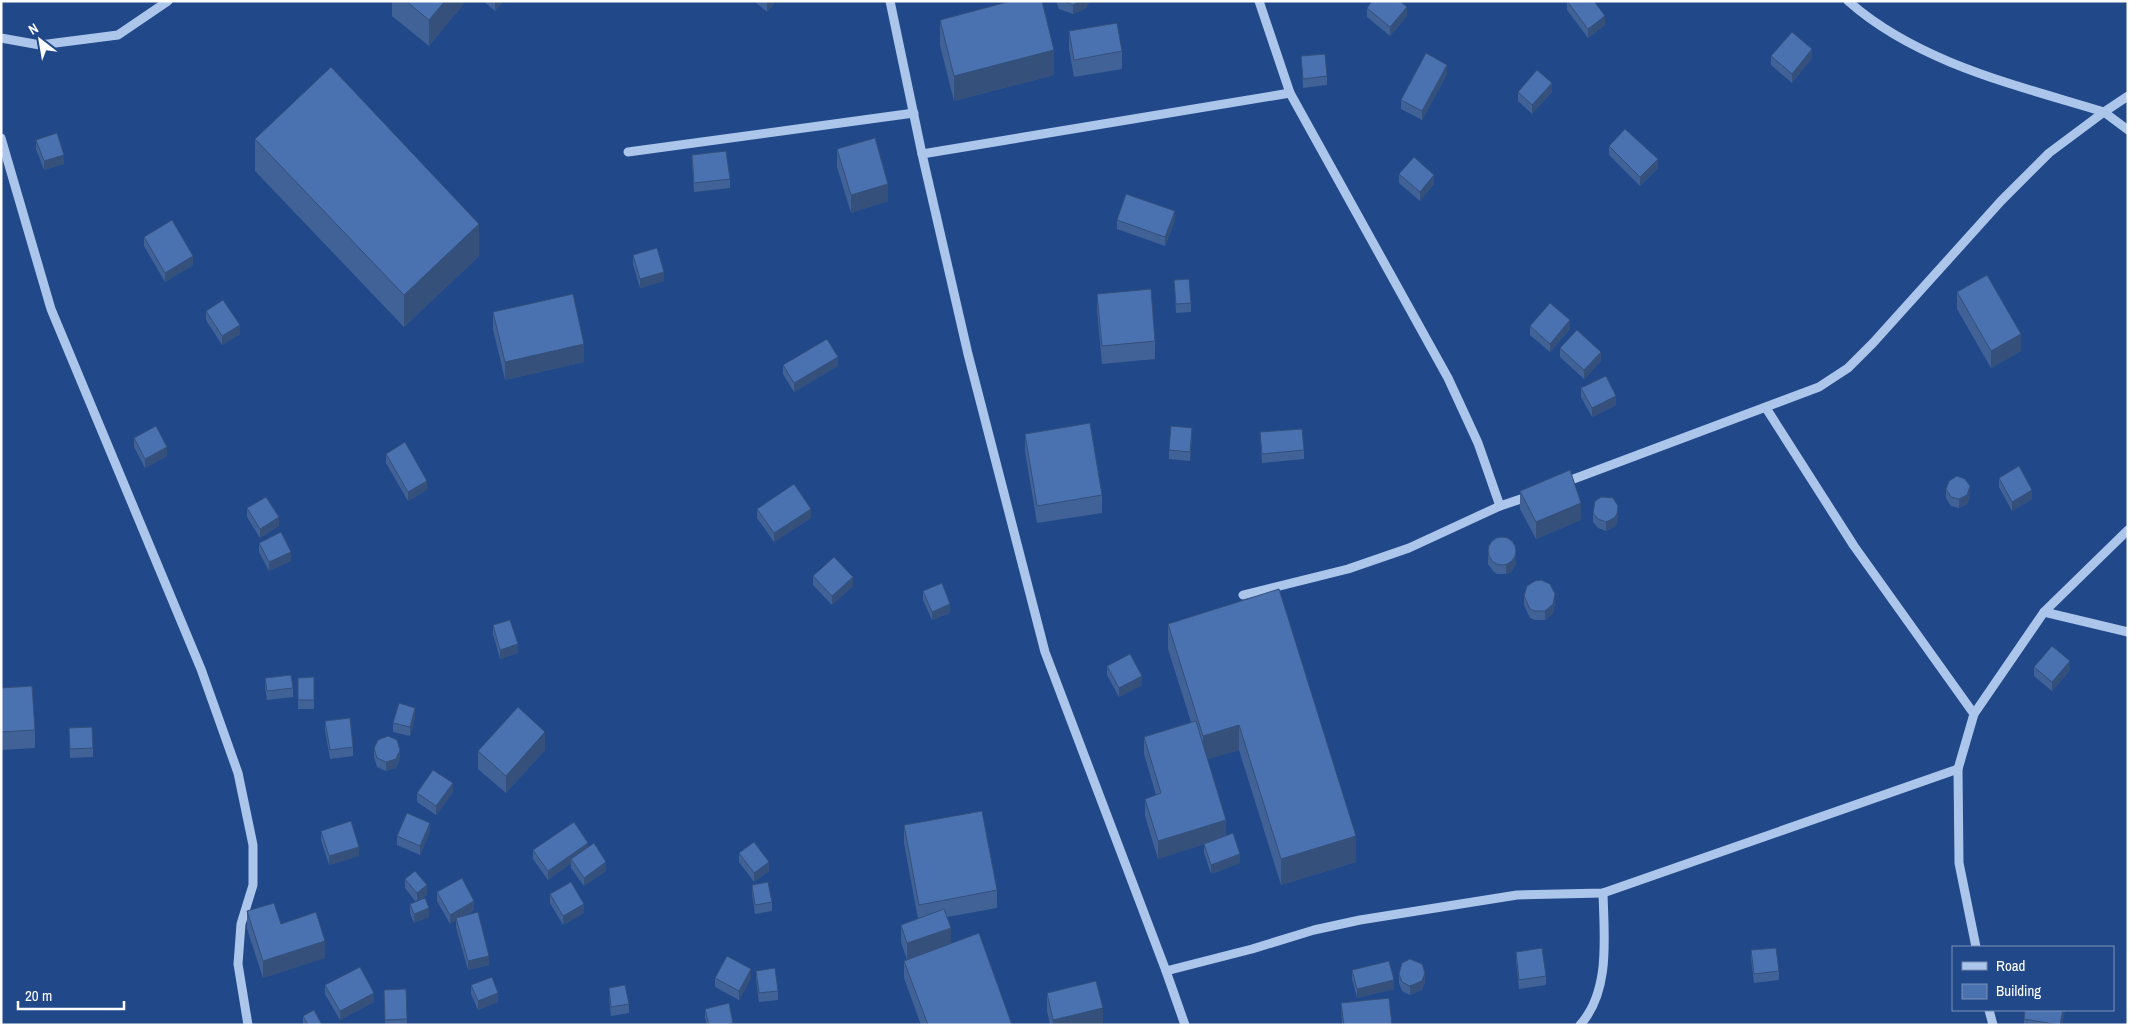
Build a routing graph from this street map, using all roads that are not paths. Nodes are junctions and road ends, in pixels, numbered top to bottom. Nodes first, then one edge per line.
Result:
1 (168, 1) edge
2 (890, 1) edge
3 (1259, 1) edge
4 (1848, 1) edge
5 (1, 38) edge
6 (1290, 93) junction
7 (2128, 96) edge
8 (2104, 112) junction
9 (914, 113) junction
10 (2128, 130) edge
11 (1, 138) edge
12 (628, 152) dead end
13 (922, 154) junction
14 (1766, 408) junction
15 (1556, 486) edge
16 (1537, 493) edge
17 (1500, 506) junction
18 (2128, 530) edge
19 (1243, 596) dead end
20 (2044, 612) junction
21 (2128, 632) edge
22 (1974, 714) junction
23 (1958, 769) junction
24 (1603, 893) junction
25 (1976, 946) edge
26 (1166, 971) junction
27 (1990, 1011) edge
28 (248, 1025) edge
29 (1184, 1025) edge
30 (1580, 1025) edge
31 (1993, 1025) edge

1 - 5 street
2 - 9 street
3 - 6 street
4 - 8 street
6 - 13 street
6 - 17 street
7 - 8 street
8 - 10 street
8 - 14 street
9 - 12 street
9 - 13 street
11 - 28 street
13 - 26 street
14 - 15 street
14 - 22 street
16 - 17 street
17 - 19 street
18 - 20 street
20 - 21 street
20 - 22 street
22 - 23 street
23 - 24 street
23 - 25 street
24 - 26 street
24 - 30 street
26 - 29 street
27 - 31 street

